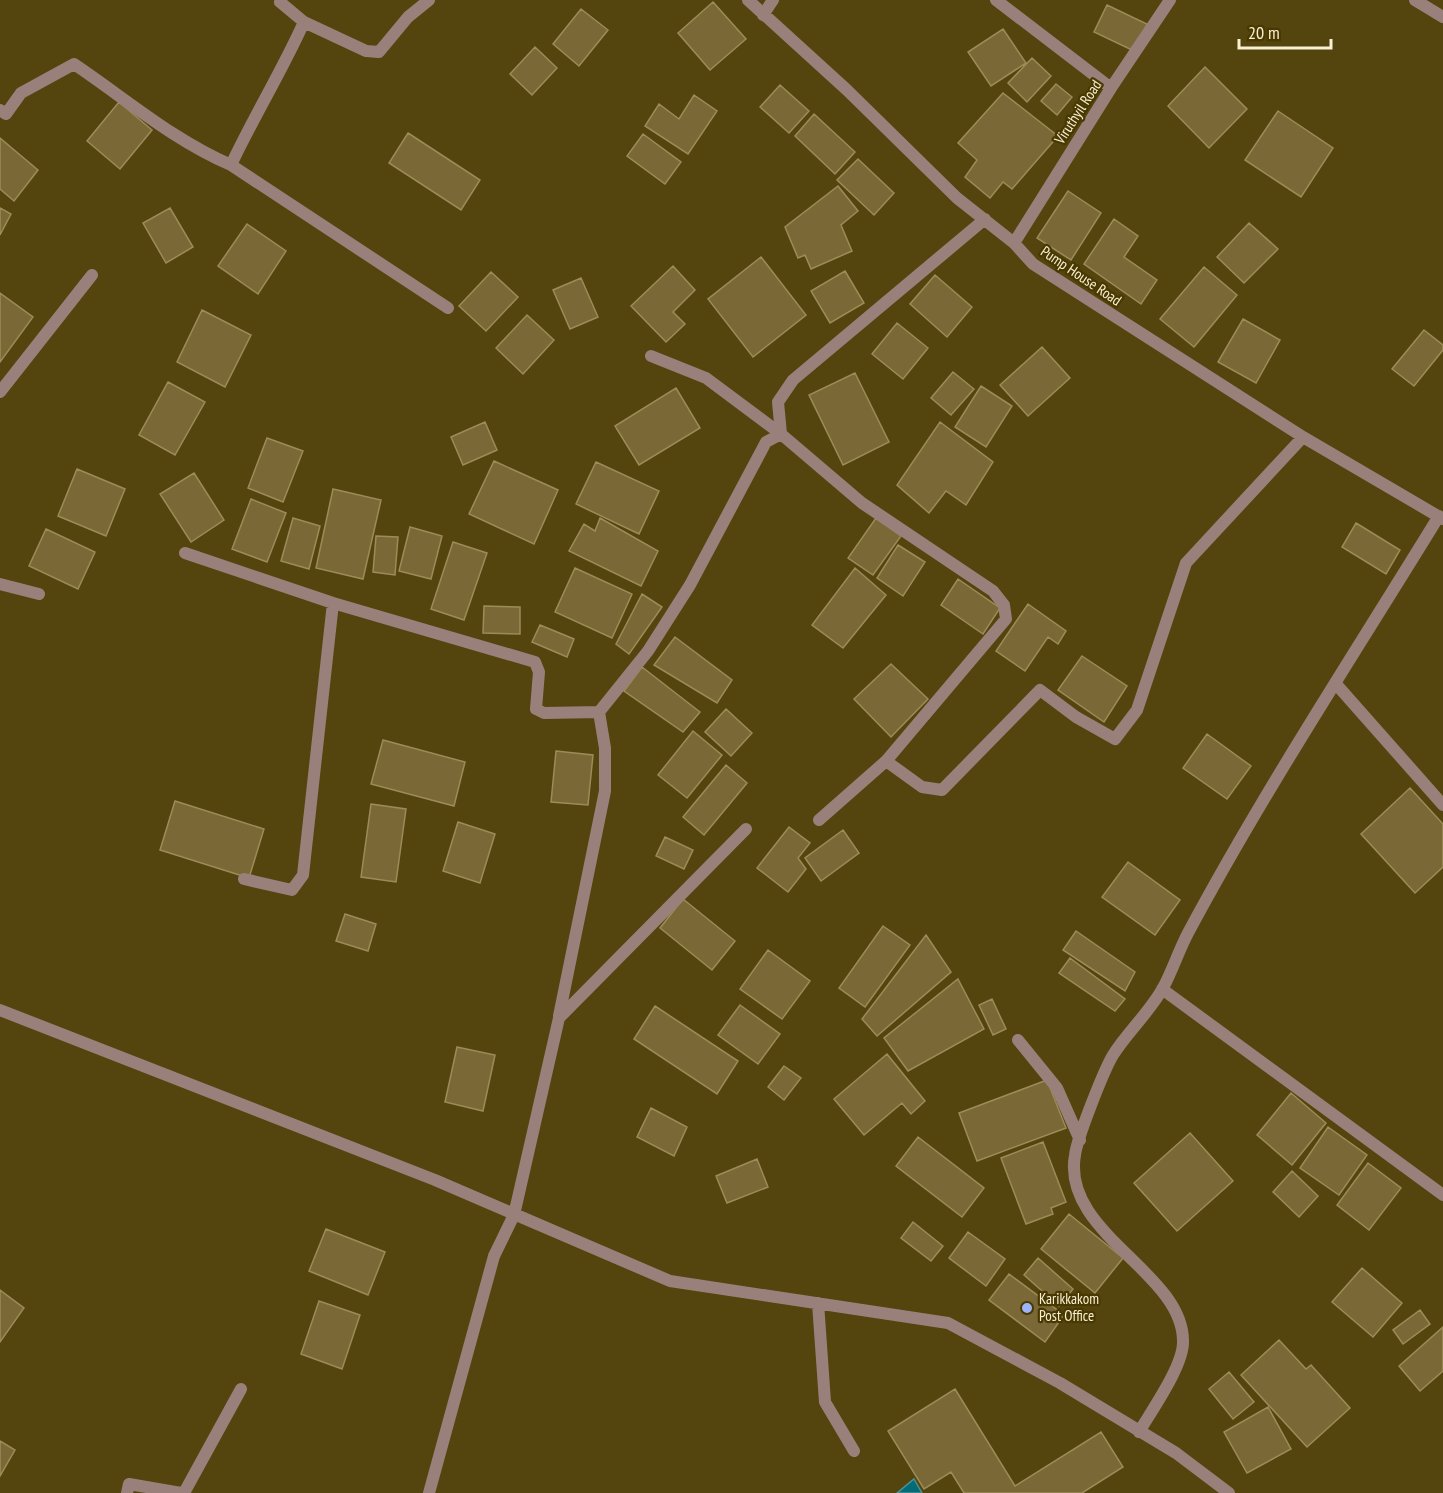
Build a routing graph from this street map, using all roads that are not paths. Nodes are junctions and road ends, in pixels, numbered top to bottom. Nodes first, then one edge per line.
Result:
1 (281, 0) edge
2 (429, 0) edge
3 (748, 0) edge
4 (773, 0) edge
5 (996, 0) edge
6 (1170, 0) edge
7 (1415, 0) edge
8 (764, 15) junction
9 (1443, 17) edge
10 (304, 22) junction
11 (1111, 88) junction
12 (0, 110) edge
13 (231, 165) junction
14 (985, 219) junction
15 (1014, 243) junction
16 (92, 275) dead end
17 (448, 308) dead end
18 (651, 356) dead end
19 (0, 392) edge
20 (781, 434) junction
21 (1303, 437) junction
22 (1441, 518) edge
23 (185, 553) dead end
24 (0, 584) edge
25 (39, 594) dead end
26 (333, 603) junction
27 (1336, 684) junction
28 (599, 712) junction
29 (886, 761) junction
30 (1443, 805) edge
31 (819, 820) dead end
32 (746, 829) dead end
33 (244, 879) dead end
34 (1162, 989) junction
35 (0, 1010) edge
36 (559, 1018) junction
37 (1018, 1040) dead end
38 (1080, 1140) junction
39 (1443, 1195) edge
40 (514, 1215) junction
41 (818, 1304) junction
42 (241, 1389) dead end
43 (1139, 1431) junction
44 (854, 1451) dead end
45 (127, 1493) edge
46 (183, 1493) edge
47 (429, 1493) edge
48 (1229, 1493) edge

1 - 10 street
2 - 10 street
3 - 8 street, Pump House Road
4 - 8 street
5 - 11 street
6 - 11 street, Viruthyil Road
7 - 9 street
8 - 14 street, Pump House Road
10 - 13 street
11 - 15 street, Viruthyil Road
12 - 13 street
13 - 17 street
14 - 15 street, Pump House Road
14 - 20 street
15 - 21 street, Pump House Road
16 - 19 street
18 - 20 street
20 - 28 street
20 - 29 street
21 - 22 street, Pump House Road
21 - 29 street
22 - 27 street
23 - 26 street
24 - 25 street
26 - 28 street
26 - 33 street
27 - 30 street
27 - 34 street
28 - 36 street
29 - 31 street
32 - 36 street
34 - 38 street
34 - 39 street
35 - 40 street
36 - 40 street
37 - 38 street
38 - 43 street
40 - 41 street
40 - 47 street
41 - 43 street
41 - 44 street
42 - 46 street
43 - 48 street
45 - 46 street

